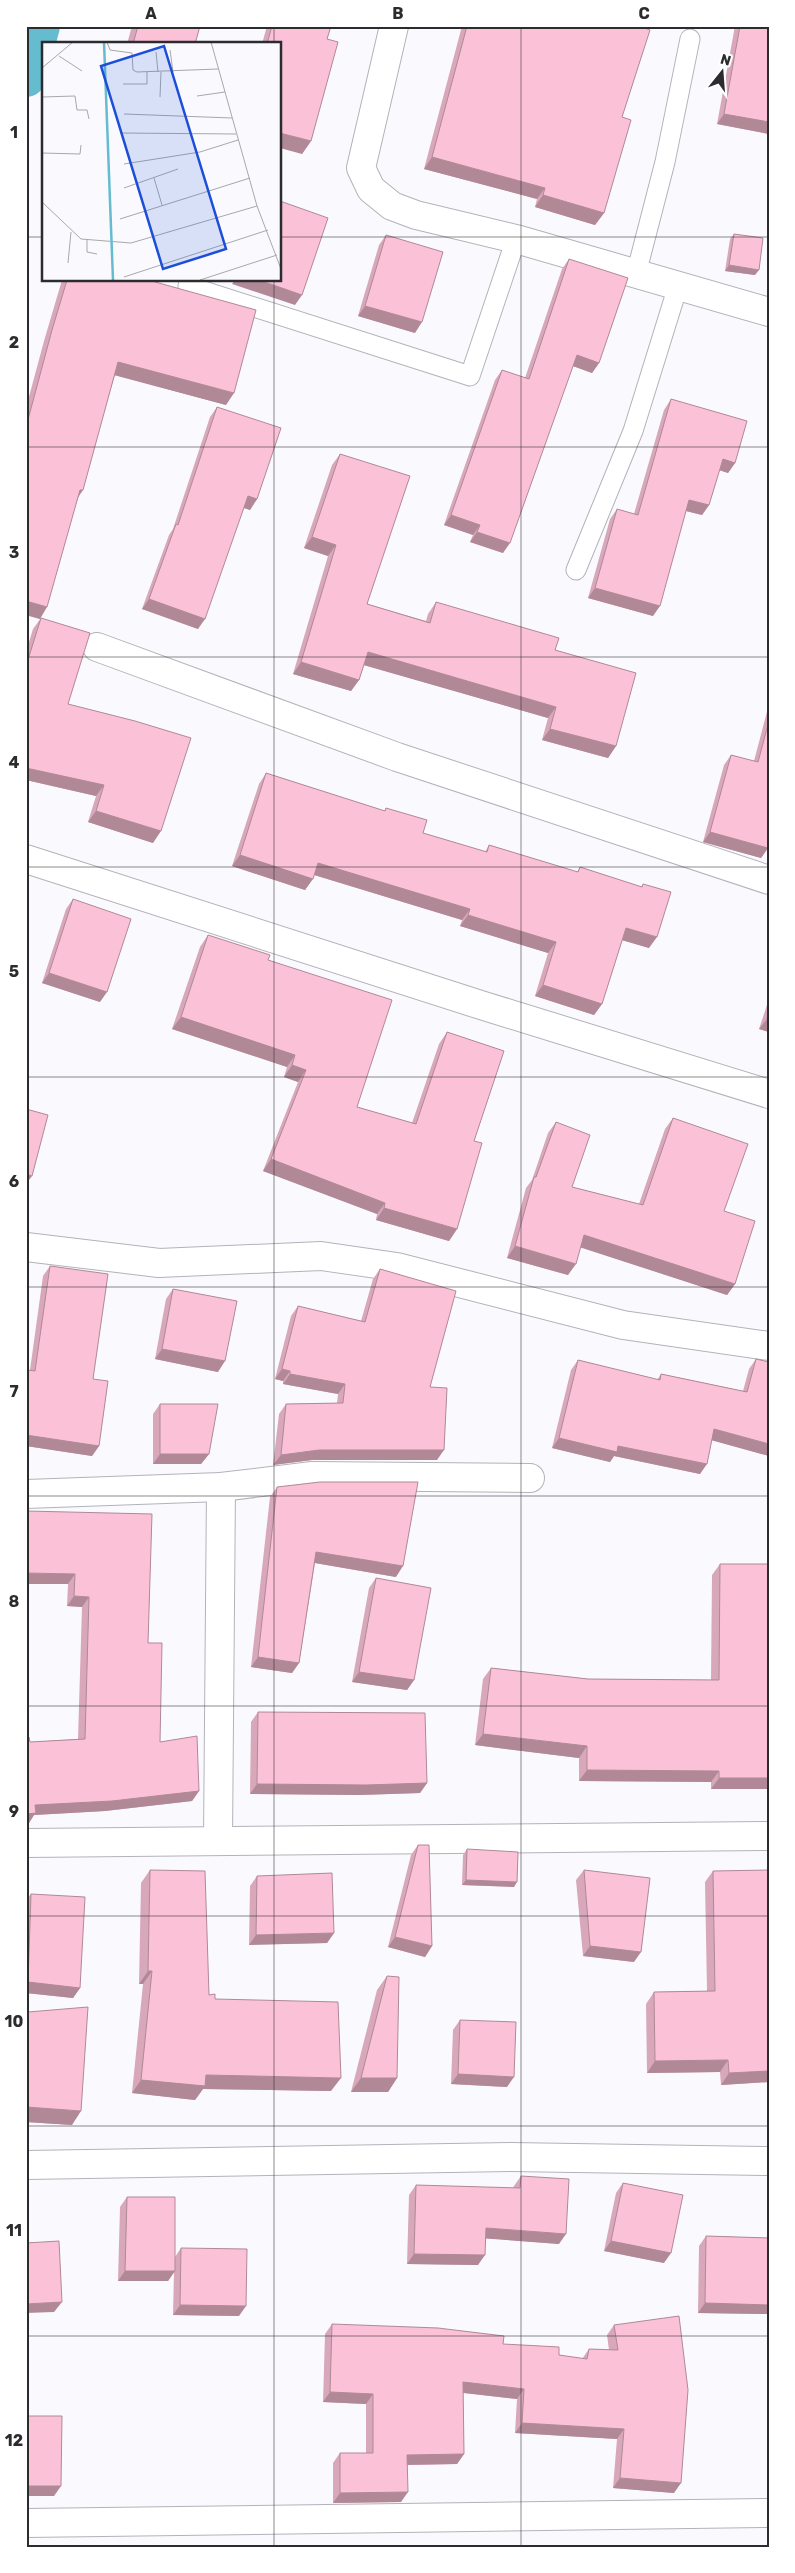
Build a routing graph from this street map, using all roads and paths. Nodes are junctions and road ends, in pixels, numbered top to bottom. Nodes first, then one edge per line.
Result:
1 (394, 26) edge
2 (690, 39) dead end
3 (516, 239) junction
4 (636, 274) junction
5 (188, 286) dead end
6 (678, 286) junction
7 (769, 312) edge
8 (576, 570) dead end
9 (97, 647) dead end
10 (26, 859) edge
11 (769, 880) edge
12 (769, 1094) edge
13 (26, 1247) edge
14 (769, 1346) edge
15 (530, 1478) dead end
16 (221, 1486) junction
17 (26, 1494) edge
18 (769, 1836) edge
19 (218, 1840) junction
20 (26, 1843) edge
21 (769, 2161) edge
22 (26, 2165) edge
23 (769, 2513) edge
24 (26, 2523) edge

1 - 3 street
2 - 4 lane
3 - 4 street
3 - 5 lane
4 - 6 street
6 - 7 street
6 - 8 lane
9 - 11 street
10 - 12 street
13 - 14 street
15 - 16 street
16 - 17 street
16 - 19 street
18 - 19 street
19 - 20 street
21 - 22 street
23 - 24 street

